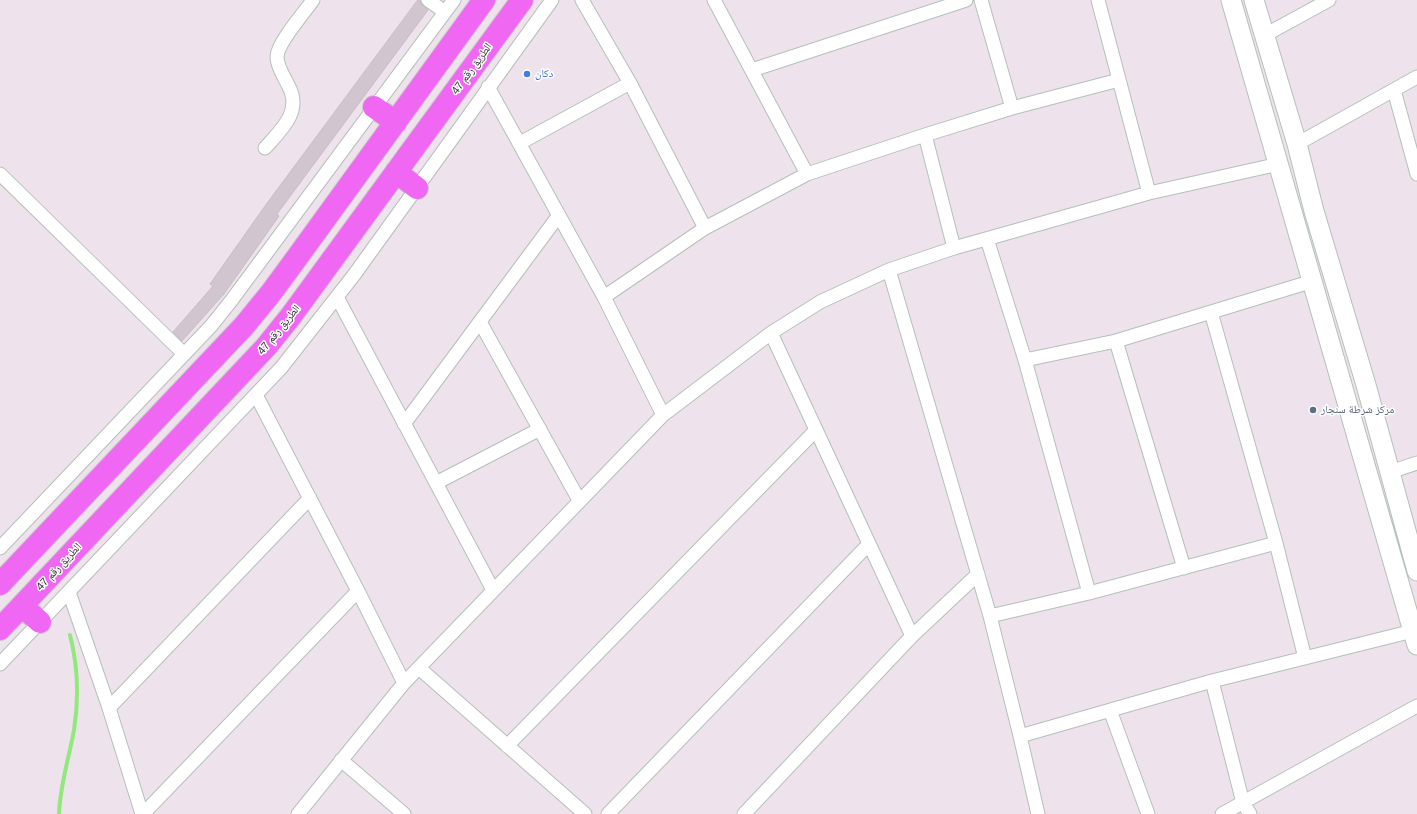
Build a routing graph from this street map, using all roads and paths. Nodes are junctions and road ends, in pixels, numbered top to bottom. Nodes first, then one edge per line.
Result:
1 (313, 0) edge
2 (428, 0) edge
3 (454, 0) edge
4 (484, 0) edge
5 (522, 0) edge
6 (552, 0) edge
7 (582, 0) edge
8 (714, 0) edge
9 (966, 0) edge
10 (981, 0) edge
11 (1098, 0) edge
12 (1231, 0) edge
13 (1254, 0) edge
14 (1329, 0) edge
15 (445, 12) junction
16 (1265, 35) junction
17 (752, 70) junction
18 (1417, 77) edge
19 (1119, 80) junction
20 (630, 82) junction
21 (488, 87) junction
22 (1394, 90) junction
23 (374, 107) junction
24 (1012, 108) junction
25 (396, 122) junction
26 (925, 135) junction
27 (520, 144) junction
28 (1297, 144) junction
29 (265, 148) dead end
30 (1279, 164) junction
31 (396, 172) junction
32 (0, 174) edge
33 (806, 174) junction
34 (1417, 174) edge
35 (417, 188) junction
36 (1149, 193) junction
37 (559, 215) junction
38 (705, 228) junction
39 (988, 239) junction
40 (954, 248) junction
41 (889, 270) junction
42 (1313, 281) junction
43 (604, 296) junction
44 (337, 297) junction
45 (1211, 312) junction
46 (480, 322) junction
47 (771, 333) junction
48 (1116, 341) junction
49 (184, 354) junction
50 (1026, 360) junction
51 (256, 395) junction
52 (663, 415) junction
53 (404, 424) junction
54 (540, 429) junction
55 (816, 430) junction
56 (117, 459) junction
57 (1417, 463) edge
58 (1390, 472) junction
59 (140, 480) junction
60 (436, 483) junction
61 (310, 498) junction
62 (580, 500) junction
63 (1276, 543) junction
64 (869, 544) junction
65 (0, 548) edge
66 (1184, 568) junction
67 (1417, 570) edge
68 (978, 574) junction
69 (0, 584) edge
70 (493, 590) junction
71 (358, 591) junction
72 (69, 592) junction
73 (1089, 593) junction
74 (22, 606) junction
75 (990, 616) junction
76 (40, 622) junction
77 (0, 630) edge
78 (912, 636) junction
79 (1415, 638) edge
80 (1305, 658) junction
81 (0, 664) edge
82 (419, 668) junction
83 (1212, 681) junction
84 (404, 683) junction
85 (1417, 706) edge
86 (108, 708) junction
87 (1110, 710) junction
88 (1020, 736) junction
89 (507, 746) junction
90 (341, 760) junction
91 (1243, 802) junction
92 (143, 814) edge
93 (298, 814) edge
94 (404, 814) edge
95 (585, 814) edge
96 (608, 814) edge
97 (744, 814) edge
98 (1038, 814) edge
99 (1148, 814) edge
100 (1222, 814) edge
101 (1250, 814) edge

1 - 29 street
2 - 15 street
3 - 15 street
4 - 25 highway
5 - 31 highway, الطريق رقم 47
6 - 21 street
7 - 20 street
8 - 17 street
9 - 17 street
10 - 24 street
11 - 19 street
12 - 30 street
13 - 16 street
14 - 16 street
15 - 23 street
16 - 28 street
17 - 33 street
18 - 22 street
19 - 24 street
19 - 36 street
20 - 27 street
20 - 38 street
21 - 27 street
21 - 35 street
22 - 28 street
22 - 34 street
23 - 25 highway
23 - 49 street
24 - 26 street
25 - 56 highway
26 - 33 street
26 - 40 street
27 - 37 street
28 - 58 street
30 - 36 street
30 - 42 street
31 - 35 highway
31 - 59 highway, الطريق رقم 47
32 - 49 street
33 - 38 street
35 - 44 street
36 - 39 street
37 - 43 street
37 - 46 street
38 - 43 street
39 - 40 street
39 - 50 street
40 - 41 street
41 - 47 street
41 - 68 street
42 - 45 street
42 - 79 street
43 - 52 street
44 - 51 street
44 - 53 street
45 - 48 street
45 - 63 street
46 - 53 street
46 - 54 street
47 - 52 street
47 - 55 street
48 - 50 street
48 - 66 street
49 - 65 street
50 - 73 street
51 - 61 street
51 - 72 street
52 - 62 street
53 - 60 street
54 - 60 street
54 - 62 street
55 - 64 street
55 - 89 street
56 - 59 highway
56 - 69 highway
57 - 58 street
58 - 67 street
59 - 74 highway, الطريق رقم 47
60 - 70 street
61 - 71 street
61 - 86 street
62 - 70 street
63 - 66 street
63 - 80 street
64 - 78 street
64 - 96 street
66 - 73 street
68 - 75 street
68 - 78 street
70 - 82 street
71 - 84 street
71 - 92 street
72 - 76 street
72 - 86 street
73 - 75 street
74 - 76 highway
74 - 77 highway, الطريق رقم 47
75 - 88 street
76 - 81 street
78 - 97 street
79 - 80 street
80 - 83 street
82 - 84 street
82 - 89 street
83 - 87 street
83 - 91 street
84 - 90 street
85 - 91 street
86 - 92 street
87 - 88 street
87 - 99 street
88 - 98 street
89 - 95 street
90 - 93 street
90 - 94 street
91 - 100 street
91 - 101 street

